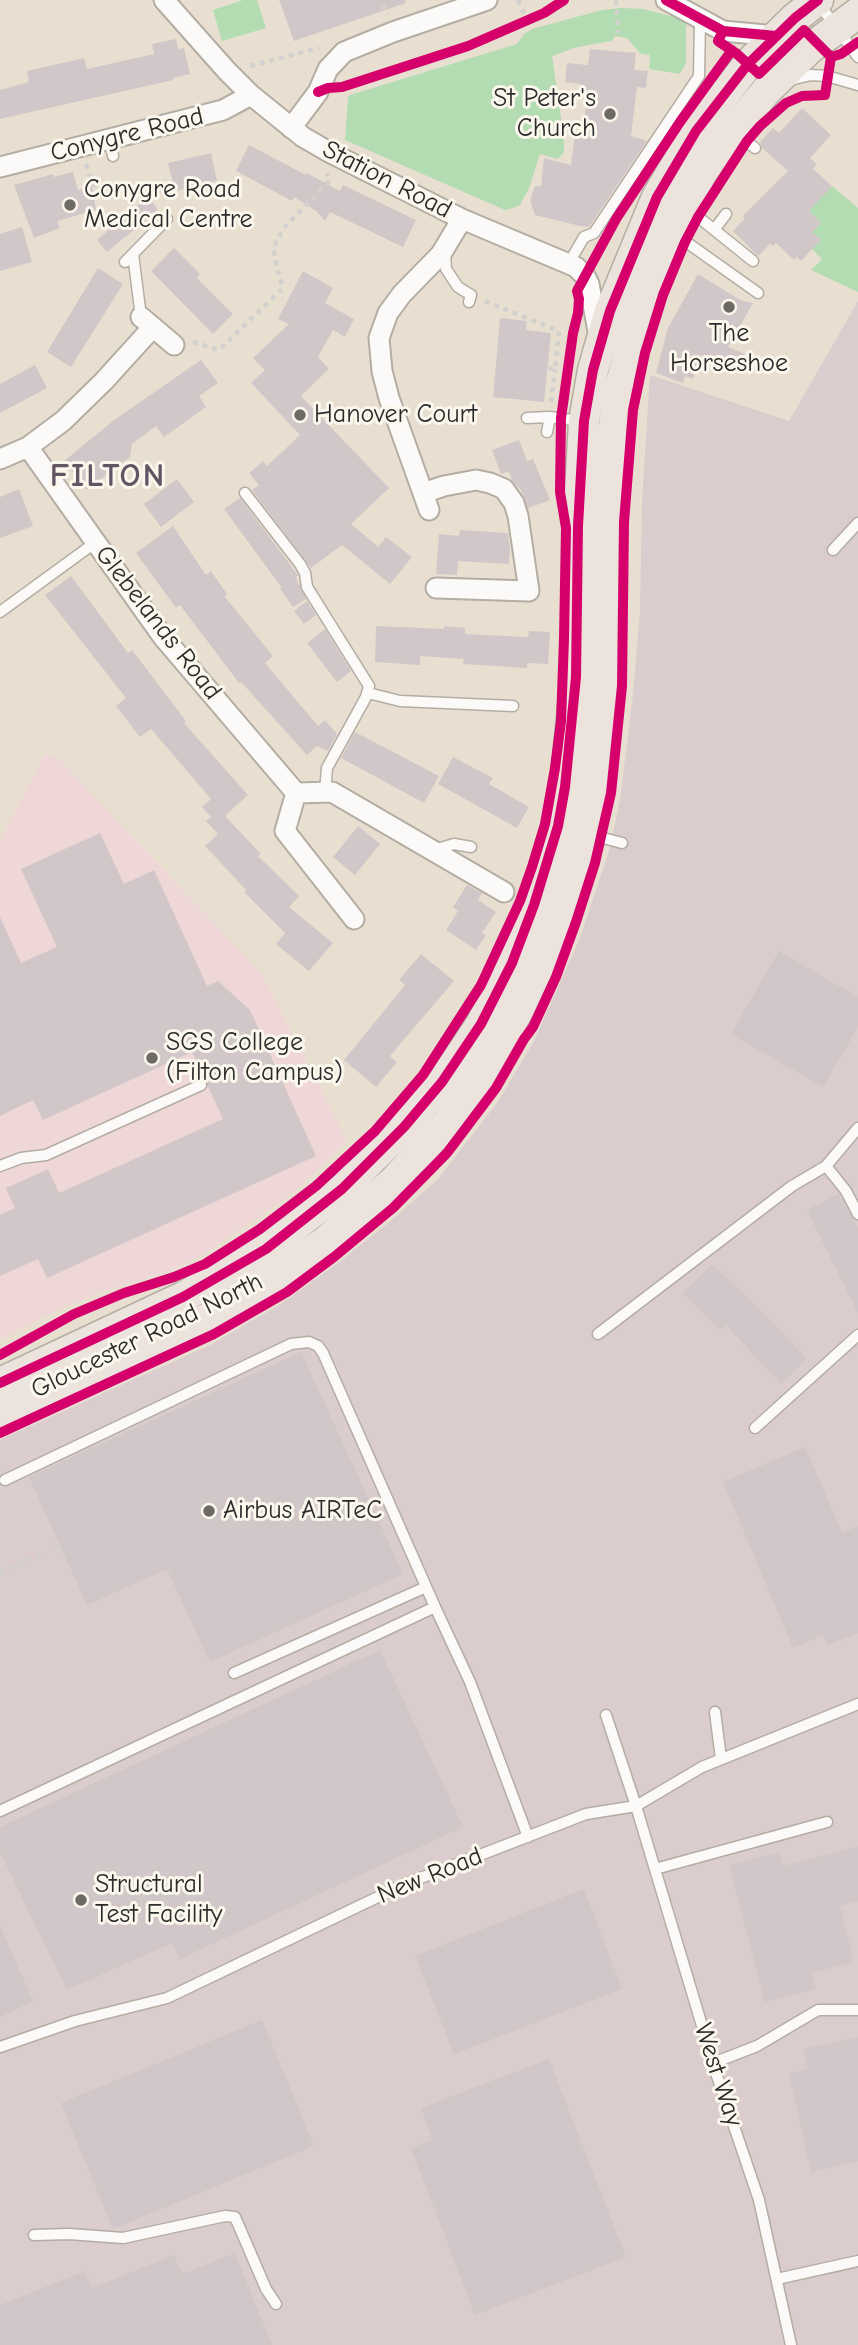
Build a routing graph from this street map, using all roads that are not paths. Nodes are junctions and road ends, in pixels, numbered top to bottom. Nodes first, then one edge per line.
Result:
1 (164, 0) edge
2 (487, 0) edge
3 (666, 0) edge
4 (817, 1) edge
5 (700, 20) junction
6 (847, 20) edge
7 (776, 36) junction
8 (858, 57) edge
9 (858, 85) edge
10 (767, 90) junction
11 (251, 95) junction
12 (291, 128) junction
13 (0, 167) edge
14 (726, 214) dead end
15 (167, 219) dead end
16 (462, 219) junction
17 (678, 219) junction
18 (714, 230) junction
19 (444, 248) junction
20 (133, 254) junction
21 (753, 261) dead end
22 (125, 262) dead end
23 (569, 262) junction
24 (758, 293) dead end
25 (470, 298) road end
26 (147, 322) junction
27 (600, 342) junction
28 (174, 345) road end
29 (550, 417) junction
30 (527, 418) dead end
31 (584, 421) junction
32 (547, 432) dead end
33 (28, 447) junction
34 (0, 459) edge
35 (245, 493) dead end
36 (858, 523) edge
37 (96, 542) junction
38 (833, 550) dead end
39 (436, 588) dead end
40 (0, 612) edge
41 (368, 693) junction
42 (513, 706) dead end
43 (325, 792) junction
44 (296, 793) junction
45 (584, 832) junction
46 (622, 844) dead end
47 (471, 847) dead end
48 (433, 850) junction
49 (504, 892) dead end
50 (354, 919) dead end
51 (201, 1085) dead end
52 (858, 1128) edge
53 (0, 1166) edge
54 (826, 1166) junction
55 (858, 1214) edge
56 (598, 1334) dead end
57 (858, 1335) edge
58 (0, 1383) edge
59 (0, 1413) edge
60 (755, 1428) dead end
61 (5, 1480) dead end
62 (426, 1587) junction
63 (435, 1607) junction
64 (234, 1673) dead end
65 (858, 1703) edge
66 (715, 1713) dead end
67 (606, 1715) dead end
68 (721, 1759) junction
69 (636, 1806) junction
70 (0, 1811) edge
71 (827, 1822) dead end
72 (528, 1837) junction
73 (655, 1869) junction
74 (858, 2010) edge
75 (0, 2047) edge
76 (713, 2063) junction
77 (34, 2235) dead end
78 (858, 2261) edge
79 (777, 2279) junction
80 (276, 2304) dead end
81 (791, 2345) edge

1 - 11 street, Station Road
2 - 12 street
3 - 5 street
4 - 6 lane
4 - 7 main road, Gloucester Road North
5 - 7 street
5 - 23 lane
6 - 8 lane
6 - 10 main road, Gloucester Road North
7 - 27 main road, Gloucester Road North
9 - 10 lane
10 - 17 main road, Gloucester Road North
11 - 12 street, Station Road
11 - 13 street, Conygre Road
12 - 16 street, Station Road
14 - 18 lane
15 - 20 lane
16 - 19 street
16 - 23 street, Station Road
17 - 18 lane
17 - 24 lane
17 - 45 main road, Gloucester Road North
18 - 21 lane
19 - 25 lane
19 - 39 street
20 - 22 lane
20 - 26 lane
23 - 27 street
26 - 28 street
26 - 33 street
27 - 31 main road, Gloucester Road North
29 - 30 lane
29 - 31 lane
29 - 32 lane
31 - 58 main road, Gloucester Road North
33 - 34 street
33 - 37 street, Glebelands Road
35 - 41 lane
36 - 38 lane
37 - 40 lane
37 - 44 street, Glebelands Road
41 - 42 lane
41 - 43 lane
43 - 44 street
43 - 48 street
44 - 50 street
45 - 46 lane
45 - 59 main road, Gloucester Road North
47 - 48 lane
48 - 49 street
51 - 53 lane
52 - 54 lane
54 - 55 lane
54 - 56 lane
57 - 60 lane
61 - 62 lane
62 - 63 lane
62 - 64 lane
63 - 70 lane
63 - 72 lane
65 - 68 lane, New Road
66 - 68 lane
67 - 69 lane, West Way
68 - 69 lane, New Road
69 - 72 lane, New Road
69 - 73 lane, West Way
71 - 73 lane
72 - 75 lane, New Road
73 - 76 lane, West Way
74 - 76 lane
76 - 79 lane, West Way
77 - 80 lane
78 - 79 lane
79 - 81 lane, West Way

